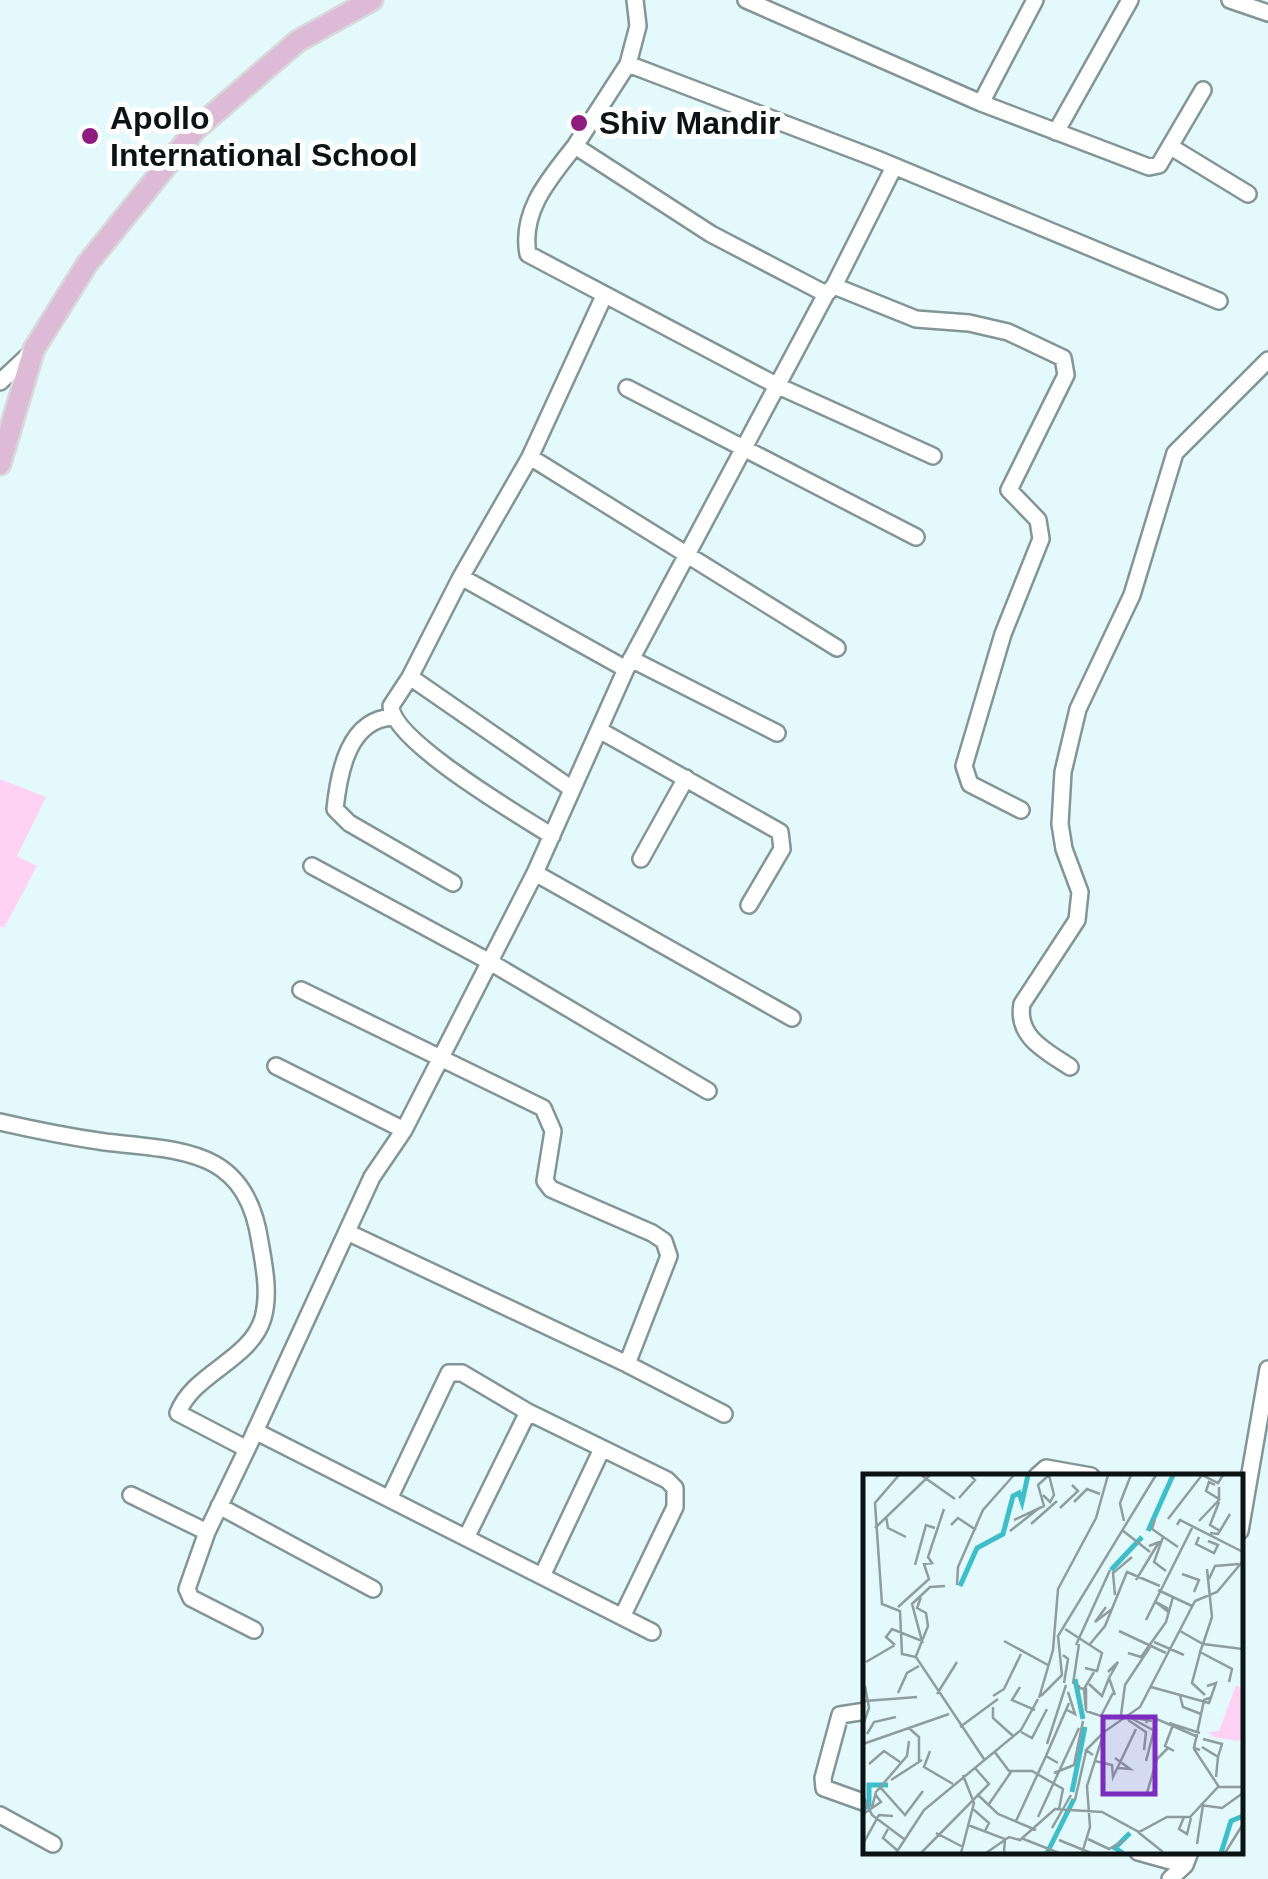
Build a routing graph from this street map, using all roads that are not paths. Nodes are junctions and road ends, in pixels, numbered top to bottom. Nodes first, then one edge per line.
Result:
1 (372, 0) edge
2 (635, 0) edge
3 (746, 0) edge
4 (1035, 0) edge
5 (1130, 0) edge
6 (1230, 0) edge
7 (352, 6) edge
8 (1268, 13) edge
9 (628, 64) junction
10 (1203, 90) dead end
11 (981, 104) junction
12 (1056, 132) junction
13 (575, 146) junction
14 (1172, 147) junction
15 (894, 167) junction
16 (1248, 194) dead end
17 (830, 290) junction
18 (604, 296) junction
19 (1219, 301) dead end
20 (34, 350) junction
21 (1268, 360) edge
22 (0, 382) edge
23 (776, 385) junction
24 (627, 388) dead end
25 (742, 448) junction
26 (933, 456) dead end
27 (530, 457) junction
28 (0, 464) edge
29 (916, 536) dead end
30 (684, 557) junction
31 (462, 577) junction
32 (837, 648) dead end
33 (628, 664) junction
34 (410, 677) junction
35 (393, 717) junction
36 (601, 731) junction
37 (777, 732) dead end
38 (686, 778) junction
39 (572, 788) junction
40 (1021, 810) dead end
41 (552, 836) junction
42 (642, 858) dead end
43 (312, 866) dead end
44 (535, 873) junction
45 (454, 883) dead end
46 (750, 905) dead end
47 (490, 962) junction
48 (301, 990) dead end
49 (792, 1018) dead end
50 (440, 1060) junction
51 (276, 1066) dead end
52 (1070, 1067) dead end
53 (708, 1091) dead end
54 (0, 1122) edge
55 (404, 1130) junction
56 (347, 1232) junction
57 (627, 1364) junction
58 (1268, 1368) edge
59 (528, 1412) junction
60 (724, 1414) dead end
61 (256, 1431) junction
62 (246, 1450) junction
63 (601, 1451) junction
64 (1039, 1474) edge
65 (1080, 1474) edge
66 (132, 1494) dead end
67 (389, 1499) junction
68 (219, 1506) junction
69 (1243, 1506) edge
70 (207, 1532) junction
71 (466, 1538) junction
72 (542, 1576) junction
73 (372, 1589) dead end
74 (622, 1617) junction
75 (254, 1630) dead end
76 (652, 1632) dead end
77 (863, 1711) edge
78 (863, 1802) edge
79 (0, 1815) edge
80 (54, 1844) dead end
81 (1154, 1854) edge
82 (1187, 1858) edge
83 (1170, 1879) edge

1 - 7 main road
2 - 9 street
3 - 11 street
4 - 11 street
5 - 12 street
6 - 8 street
7 - 20 main road
9 - 13 street
9 - 15 street
10 - 14 street
11 - 12 street
12 - 14 street
13 - 17 street
13 - 18 street
14 - 16 street
15 - 17 street
15 - 19 street
17 - 23 street
17 - 40 street
18 - 23 street
18 - 27 street
20 - 22 street
20 - 28 main road
21 - 52 street
23 - 25 street
23 - 26 street
24 - 25 street
25 - 29 street
25 - 30 street
27 - 30 street
27 - 31 street
30 - 32 street
30 - 33 street
31 - 33 street
31 - 34 street
33 - 36 street
33 - 37 street
34 - 35 street
34 - 39 street
35 - 41 street
35 - 45 street
36 - 38 street
36 - 39 street
38 - 42 street
38 - 46 street
39 - 41 street
41 - 44 street
43 - 47 street
44 - 47 street
44 - 49 street
47 - 50 street
47 - 53 street
48 - 50 street
50 - 55 street
50 - 57 street
51 - 55 street
54 - 62 street
55 - 56 street
56 - 57 street
56 - 61 street
57 - 60 street
58 - 69 street
59 - 63 street
59 - 67 street
59 - 71 street
61 - 62 street
61 - 67 street
62 - 68 street
63 - 72 street
63 - 74 street
64 - 65 street
66 - 70 street
67 - 71 street
68 - 70 street
68 - 73 street
70 - 75 street
71 - 72 street
72 - 74 street
74 - 76 street
77 - 78 street
79 - 80 street
81 - 82 street
82 - 83 street

